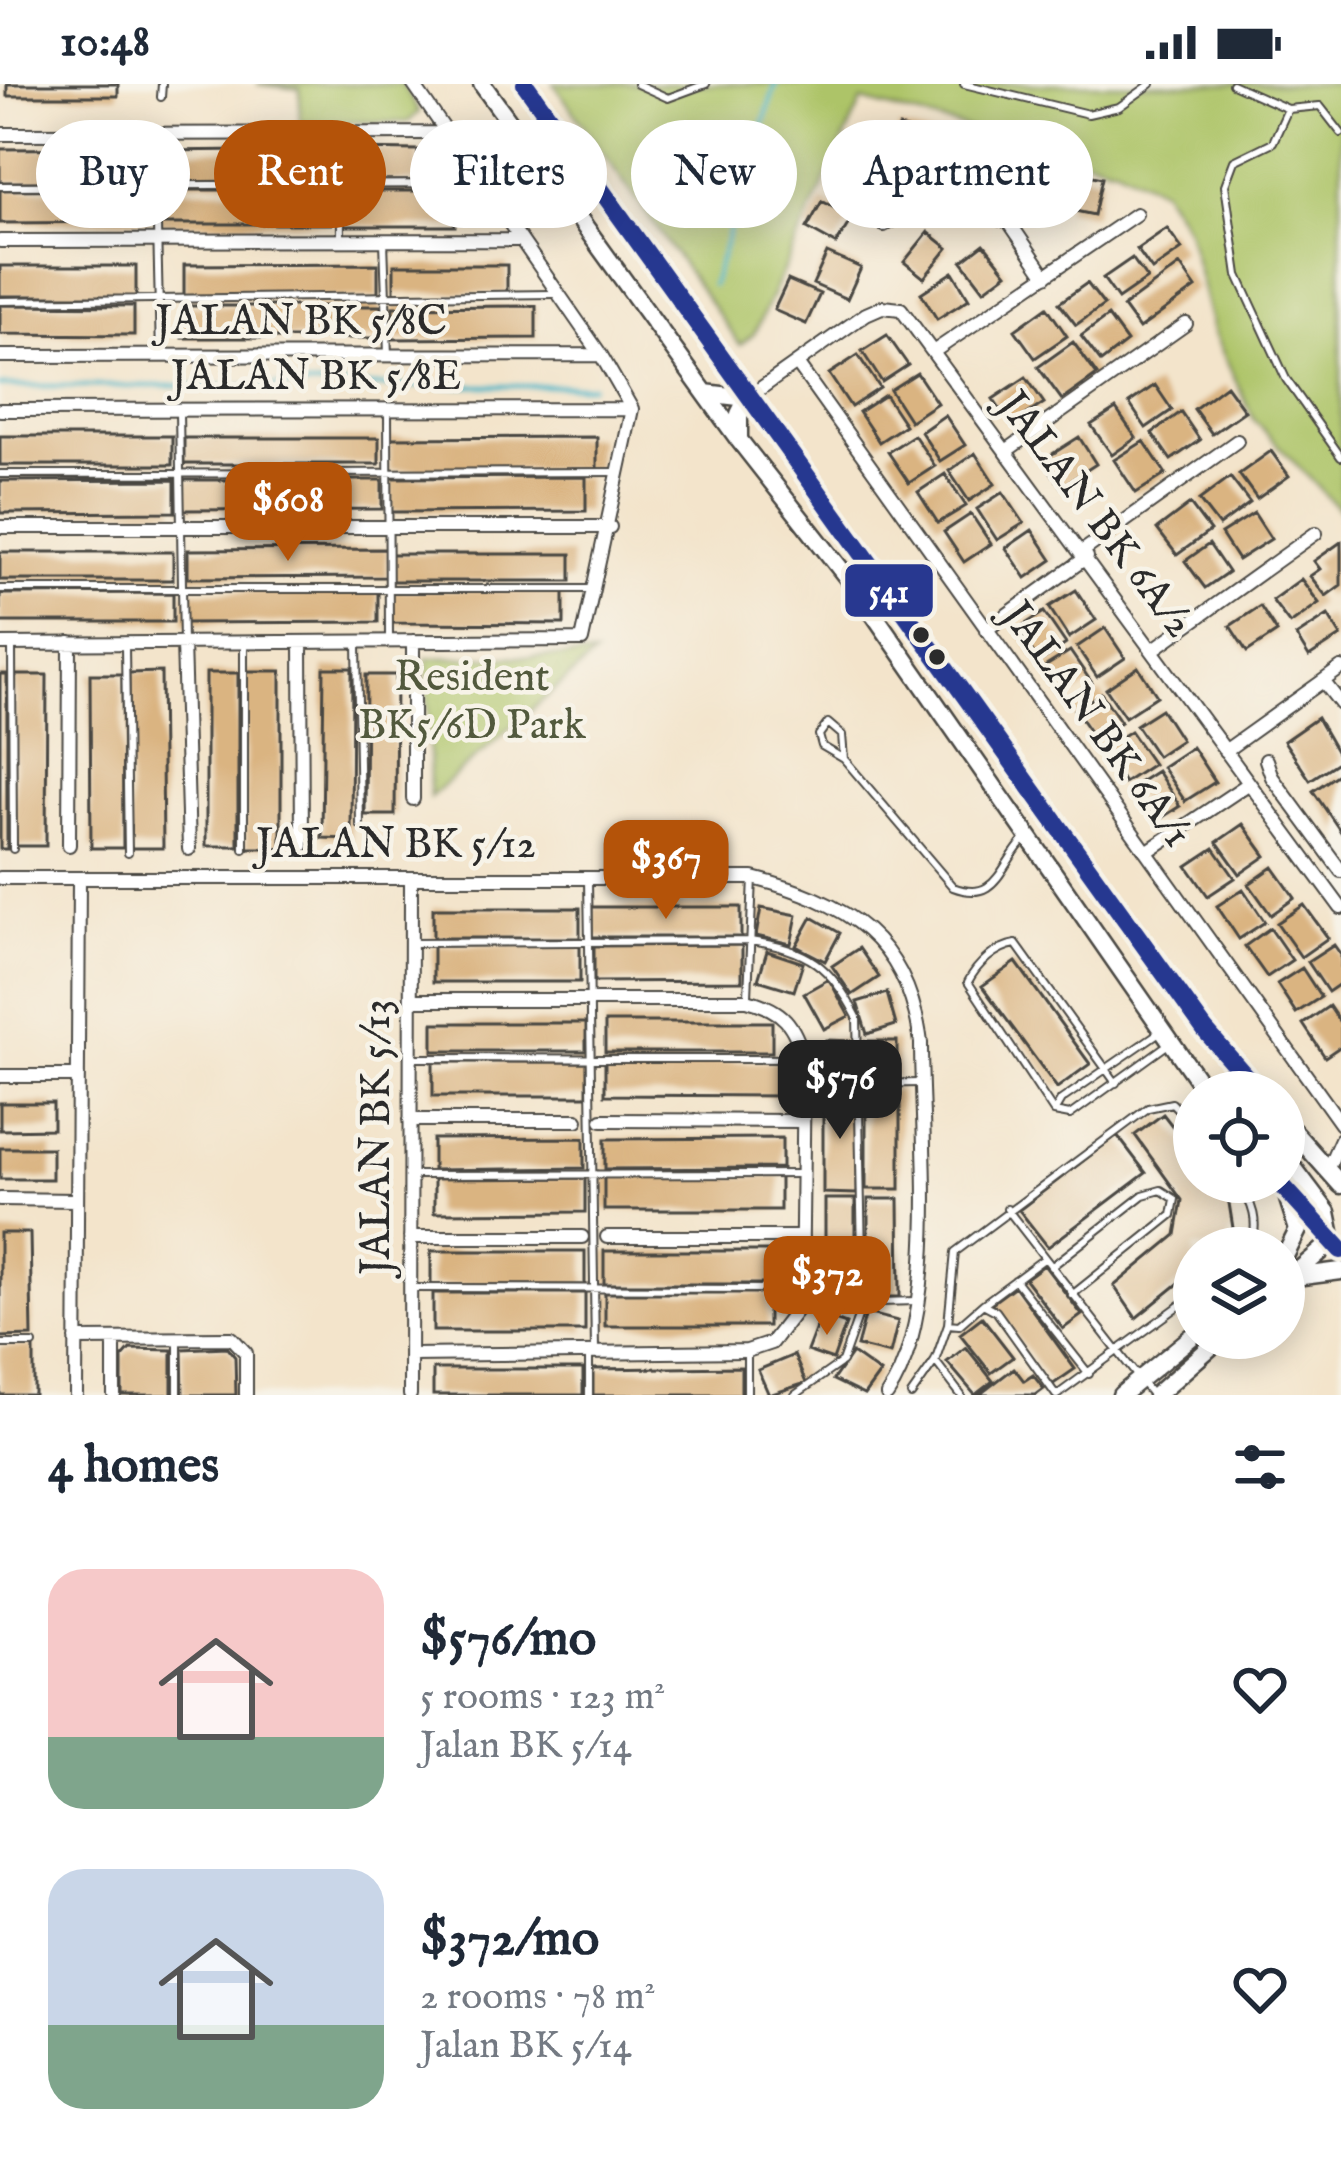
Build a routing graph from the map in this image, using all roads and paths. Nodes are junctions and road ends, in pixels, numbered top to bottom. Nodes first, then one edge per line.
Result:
1 (162, 84) edge
2 (413, 84) edge
3 (482, 84) edge
4 (525, 84) edge
5 (637, 84) edge
6 (706, 84) edge
7 (964, 84) edge
8 (1151, 84) edge
9 (1232, 84) edge
10 (161, 97) dead end
11 (1288, 110) junction
12 (434, 120) edge
13 (1341, 133) edge
14 (0, 134) edge
15 (36, 134) edge
16 (0, 186) edge
17 (36, 186) edge
18 (1136, 214) dead end
19 (158, 228) edge
20 (341, 228) edge
21 (511, 228) edge
22 (1013, 228) edge
23 (520, 240) junction
24 (0, 241) edge
25 (158, 241) junction
26 (341, 241) junction
27 (384, 241) junction
28 (1046, 276) junction
29 (559, 294) junction
30 (386, 298) junction
31 (0, 301) edge
32 (159, 302) junction
33 (1186, 324) dead end
34 (933, 352) junction
35 (388, 355) junction
36 (602, 355) junction
37 (0, 356) edge
38 (160, 356) junction
39 (798, 365) junction
40 (704, 393) junction
41 (747, 398) junction
42 (0, 410) edge
43 (179, 410) junction
44 (388, 410) junction
45 (632, 410) junction
46 (739, 440) junction
47 (1238, 441) dead end
48 (1006, 451) junction
49 (1341, 457) edge
50 (620, 472) junction
51 (388, 473) junction
52 (0, 474) edge
53 (180, 474) junction
54 (0, 527) edge
55 (181, 527) junction
56 (388, 527) junction
57 (610, 527) junction
58 (1316, 532) dead end
59 (1085, 554) junction
60 (389, 586) junction
61 (182, 587) junction
62 (0, 589) edge
63 (595, 589) junction
64 (986, 630) junction
65 (389, 641) junction
66 (413, 641) junction
67 (244, 642) junction
68 (301, 642) junction
69 (357, 642) junction
70 (125, 643) junction
71 (183, 643) junction
72 (6, 644) edge
73 (70, 644) junction
74 (1154, 649) junction
75 (1341, 668) edge
76 (1323, 681) junction
77 (1341, 704) edge
78 (1225, 751) junction
79 (844, 759) junction
80 (1266, 760) dead end
81 (1248, 784) junction
82 (413, 799) dead end
83 (360, 825) dead end
84 (1026, 838) junction
85 (69, 845) dead end
86 (302, 846) dead end
87 (189, 848) dead end
88 (13, 849) dead end
89 (244, 849) dead end
90 (1148, 851) junction
91 (128, 853) dead end
92 (1341, 871) edge
93 (0, 878) edge
94 (80, 878) junction
95 (411, 878) junction
96 (753, 878) junction
97 (588, 879) junction
98 (1341, 908) edge
99 (591, 941) junction
100 (750, 941) junction
101 (411, 943) junction
102 (411, 1000) junction
103 (593, 1000) junction
104 (747, 1000) junction
105 (1165, 1037) junction
106 (411, 1058) junction
107 (594, 1058) junction
108 (804, 1059) junction
109 (1106, 1069) junction
110 (1190, 1071) edge
111 (1237, 1071) edge
112 (0, 1076) edge
113 (78, 1076) junction
114 (921, 1083) junction
115 (1116, 1083) junction
116 (862, 1084) junction
117 (803, 1085) junction
118 (1173, 1103) edge
119 (1054, 1112) junction
120 (410, 1120) junction
121 (578, 1120) dead end
122 (602, 1120) dead end
123 (803, 1121) junction
124 (1341, 1124) edge
125 (1341, 1139) edge
126 (1305, 1145) edge
127 (1327, 1171) junction
128 (594, 1174) junction
129 (803, 1174) junction
130 (410, 1175) junction
131 (1341, 1185) edge
132 (1305, 1189) edge
133 (0, 1199) edge
134 (77, 1200) junction
135 (1299, 1203) edge
136 (1007, 1209) junction
137 (410, 1237) junction
138 (582, 1237) dead end
139 (607, 1237) dead end
140 (802, 1237) junction
141 (1334, 1237) edge
142 (1305, 1257) edge
143 (1045, 1258) junction
144 (1051, 1267) junction
145 (1305, 1270) edge
146 (1341, 1271) edge
147 (1015, 1280) junction
148 (410, 1288) junction
149 (595, 1289) junction
150 (1072, 1294) junction
151 (801, 1297) junction
152 (921, 1301) junction
153 (863, 1303) junction
154 (983, 1304) junction
155 (1173, 1311) edge
156 (948, 1324) junction
157 (76, 1339) junction
158 (115, 1339) junction
159 (178, 1339) junction
160 (0, 1344) edge
161 (33, 1344) dead end
162 (747, 1351) junction
163 (1173, 1352) edge
164 (592, 1354) junction
165 (410, 1355) junction
166 (1117, 1355) junction
167 (1196, 1359) edge
168 (935, 1361) junction
169 (1089, 1374) junction
170 (1139, 1379) junction
171 (76, 1395) edge
172 (114, 1395) edge
173 (178, 1395) edge
174 (246, 1395) edge
175 (410, 1395) edge
176 (589, 1395) edge
177 (747, 1395) edge
178 (795, 1395) edge
179 (886, 1395) edge
180 (911, 1395) edge
181 (961, 1395) edge
182 (1057, 1395) edge
183 (1121, 1395) edge
184 (1154, 1395) edge

1 - 10 lane
2 - 12 street
3 - 40 main road
4 - 41 main road
5 - 6 lane
7 - 8 lane
9 - 11 lane
11 - 13 lane
11 - 49 lane
14 - 15 street
16 - 17 lane
18 - 28 street
19 - 25 lane
20 - 26 lane
21 - 23 street
22 - 28 street
23 - 27 street
23 - 29 street
24 - 25 street
25 - 26 street
25 - 32 lane
26 - 27 street
27 - 30 lane
28 - 34 street
29 - 30 lane
29 - 36 street
30 - 32 lane
30 - 35 lane
31 - 32 lane
32 - 38 lane
33 - 48 street
34 - 39 street, JALAN BK 6A/2
34 - 48 street, JALAN BK 6A/2
35 - 36 street, JALAN BK 5/8C
35 - 38 street, JALAN BK 5/8C
36 - 45 street
37 - 38 street, JALAN BK 5/8C
39 - 41 street, JALAN BK 6A/2
39 - 64 street, JALAN BK 6A/1
40 - 41 main road
40 - 46 main road
41 - 46 main road
41 - 111 main road
42 - 43 street, JALAN BK 5/8E
43 - 44 street, JALAN BK 5/8E
43 - 53 lane
44 - 45 street, JALAN BK 5/8E
44 - 51 lane
45 - 50 street
46 - 84 main road
47 - 59 street
48 - 59 street, JALAN BK 6A/2
50 - 51 lane
50 - 57 street
51 - 53 lane
51 - 56 lane
52 - 53 lane
53 - 55 lane
54 - 55 street
55 - 56 street
55 - 61 lane
56 - 57 street
56 - 60 lane
57 - 63 street
58 - 74 street
59 - 64 street
59 - 74 street, JALAN BK 6A/2
60 - 61 lane
60 - 63 lane
60 - 65 lane
61 - 62 lane
61 - 71 lane
63 - 66 street
64 - 90 street, JALAN BK 6A/1
65 - 66 street
65 - 69 street
66 - 82 street
67 - 68 street
67 - 71 street
67 - 89 lane
68 - 69 street
68 - 86 street
69 - 83 lane
70 - 71 street
70 - 73 street
70 - 91 lane
71 - 87 street
72 - 73 street
72 - 88 lane
73 - 85 street
74 - 78 street, JALAN BK 6A/2
75 - 76 street
76 - 77 street
76 - 78 street
78 - 81 street, JALAN BK 6A/2
79 - 79 lane
79 - 84 lane
80 - 92 street
81 - 90 street
81 - 98 street, JALAN BK 6A/2
84 - 105 main road
90 - 124 street, JALAN BK 6A/1
93 - 94 street, JALAN BK 5/12
94 - 95 street, JALAN BK 5/12
94 - 113 street
95 - 97 street, JALAN BK 5/12
95 - 101 street, JALAN BK 5/13
96 - 97 street, JALAN BK 5/12
96 - 100 lane
96 - 114 street, JALAN BK 5/12
97 - 99 lane
99 - 100 lane
99 - 101 lane
99 - 103 lane
100 - 104 lane
100 - 116 lane
101 - 102 street, JALAN BK 5/13
102 - 103 street
102 - 106 street, JALAN BK 5/13
103 - 104 street
103 - 107 lane
104 - 108 street
105 - 109 lane
105 - 110 main road
105 - 115 lane
106 - 107 lane
106 - 120 street, JALAN BK 5/13
107 - 108 lane
107 - 128 lane
108 - 117 street
109 - 115 lane
109 - 119 lane
109 - 119 lane
112 - 113 street
113 - 134 street
114 - 116 lane
114 - 152 street, JALAN BK 5/12
115 - 119 lane
116 - 117 lane
116 - 153 lane
117 - 123 street
118 - 136 lane
120 - 121 street
120 - 130 street, JALAN BK 5/13
122 - 123 street
123 - 129 street
125 - 127 street
126 - 127 main road
127 - 131 main road
128 - 129 lane
128 - 130 lane
128 - 149 lane
129 - 140 street
130 - 137 street, JALAN BK 5/13
132 - 141 main road
133 - 134 street
134 - 157 street
135 - 141 main road
136 - 143 lane
136 - 156 lane
137 - 138 street
137 - 148 street, JALAN BK 5/13
139 - 140 street
140 - 151 street
141 - 142 main road
143 - 144 lane
143 - 147 lane
144 - 150 lane
144 - 150 lane
145 - 146 main road
147 - 154 lane
147 - 169 lane
148 - 149 lane
148 - 165 street, JALAN BK 5/13
149 - 151 lane
149 - 164 lane
150 - 166 lane
151 - 153 lane
151 - 162 street
152 - 153 lane
152 - 179 street, JALAN BK 5/12
153 - 178 lane
154 - 156 lane
154 - 182 lane
155 - 166 lane
156 - 168 lane
157 - 158 street
157 - 171 street
158 - 159 street
158 - 172 street
159 - 173 lane
159 - 174 street
160 - 161 lane
162 - 164 street
162 - 177 lane
163 - 170 main road
164 - 165 street
164 - 176 lane
165 - 175 street, JALAN BK 5/13
166 - 169 lane
166 - 170 lane
167 - 184 main road
168 - 180 lane
168 - 181 lane
169 - 182 lane
170 - 183 main road
170 - 184 lane

